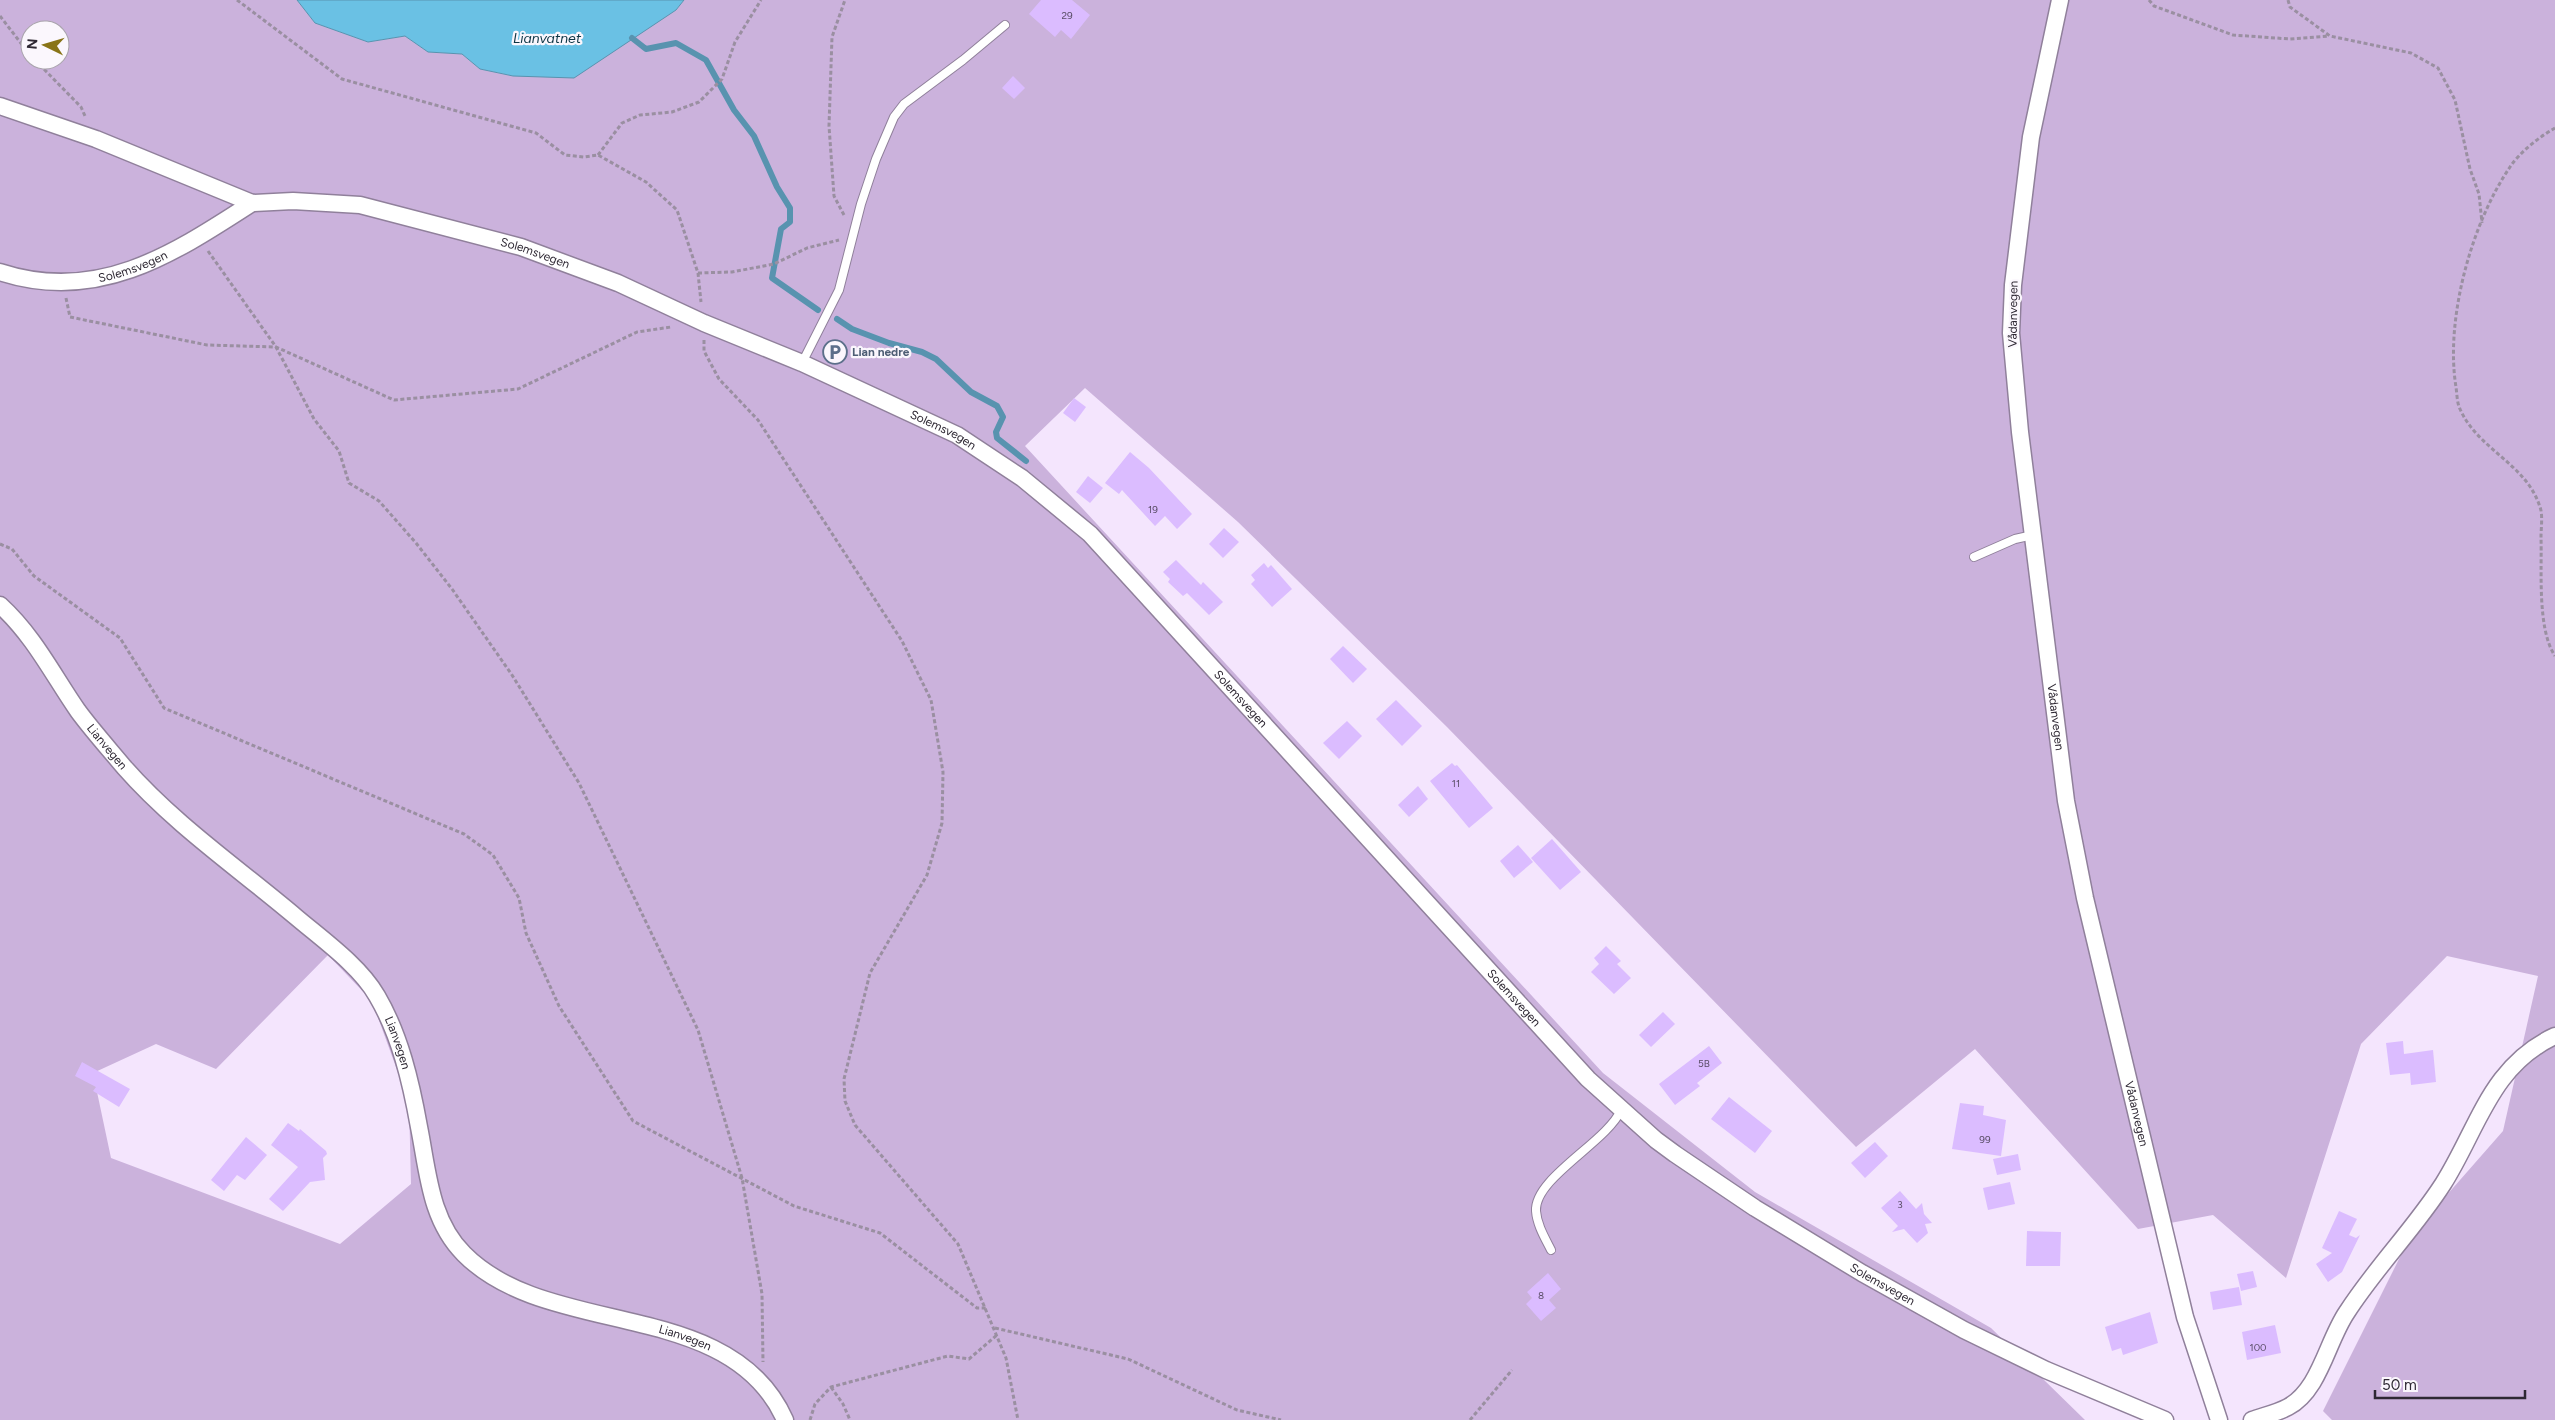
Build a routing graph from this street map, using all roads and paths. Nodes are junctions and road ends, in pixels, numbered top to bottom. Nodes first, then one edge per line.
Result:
1 (237, 0) edge
2 (761, 0) edge
3 (845, 0) edge
4 (2060, 0) edge
5 (2148, 0) edge
6 (2288, 0) edge
7 (0, 16) edge
8 (1005, 25) dead end
9 (2330, 36) junction
10 (20, 42) edge
11 (45, 70) edge
12 (0, 106) edge
13 (2555, 128) edge
14 (96, 139) junction
15 (598, 155) junction
16 (252, 203) junction
17 (2482, 224) junction
18 (854, 236) junction
19 (198, 237) junction
20 (0, 272) edge
21 (698, 273) junction
22 (64, 282) junction
23 (704, 323) junction
24 (675, 327) dead end
25 (276, 347) junction
26 (802, 363) junction
27 (2033, 536) junction
28 (0, 544) edge
29 (1974, 557) dead end
30 (0, 605) edge
31 (2555, 656) edge
32 (2555, 1036) edge
33 (1622, 1110) junction
34 (742, 1178) junction
35 (1551, 1250) dead end
36 (986, 1308) junction
37 (995, 1328) junction
38 (997, 1335) junction
39 (1512, 1370) dead end
40 (831, 1387) junction
41 (764, 1388) junction
42 (785, 1420) edge
43 (810, 1420) edge
44 (850, 1420) edge
45 (1018, 1420) edge
46 (1281, 1420) edge
47 (1470, 1420) edge
48 (2165, 1420) edge
49 (2219, 1420) edge
50 (2252, 1420) edge

1 - 15 path
2 - 15 path
3 - 18 path
4 - 27 street, Vådanvegen
5 - 9 path
6 - 9 path
7 - 10 path
8 - 18 lane
9 - 17 path
11 - 14 path
12 - 14 street, Solemsvegen
13 - 17 path
14 - 16 street, Solemsvegen
15 - 21 path
16 - 19 street, Solemsvegen
16 - 23 street, Solemsvegen
17 - 31 path
18 - 21 path
18 - 26 lane
19 - 22 street, Solemsvegen
19 - 25 path
20 - 22 street, Solemsvegen
21 - 23 path
22 - 25 path
23 - 26 street, Solemsvegen
23 - 36 path
24 - 25 path
25 - 34 path
26 - 33 street, Solemsvegen
27 - 29 lane
27 - 49 street, Vådanvegen
28 - 34 path
30 - 41 street, Lianvegen
32 - 50 street
33 - 35 lane
33 - 48 street, Solemsvegen
34 - 36 path
34 - 41 path
36 - 37 path
37 - 38 path
37 - 46 path
38 - 40 path
38 - 45 path
39 - 47 path
40 - 43 path
40 - 44 path
41 - 42 street, Lianvegen

